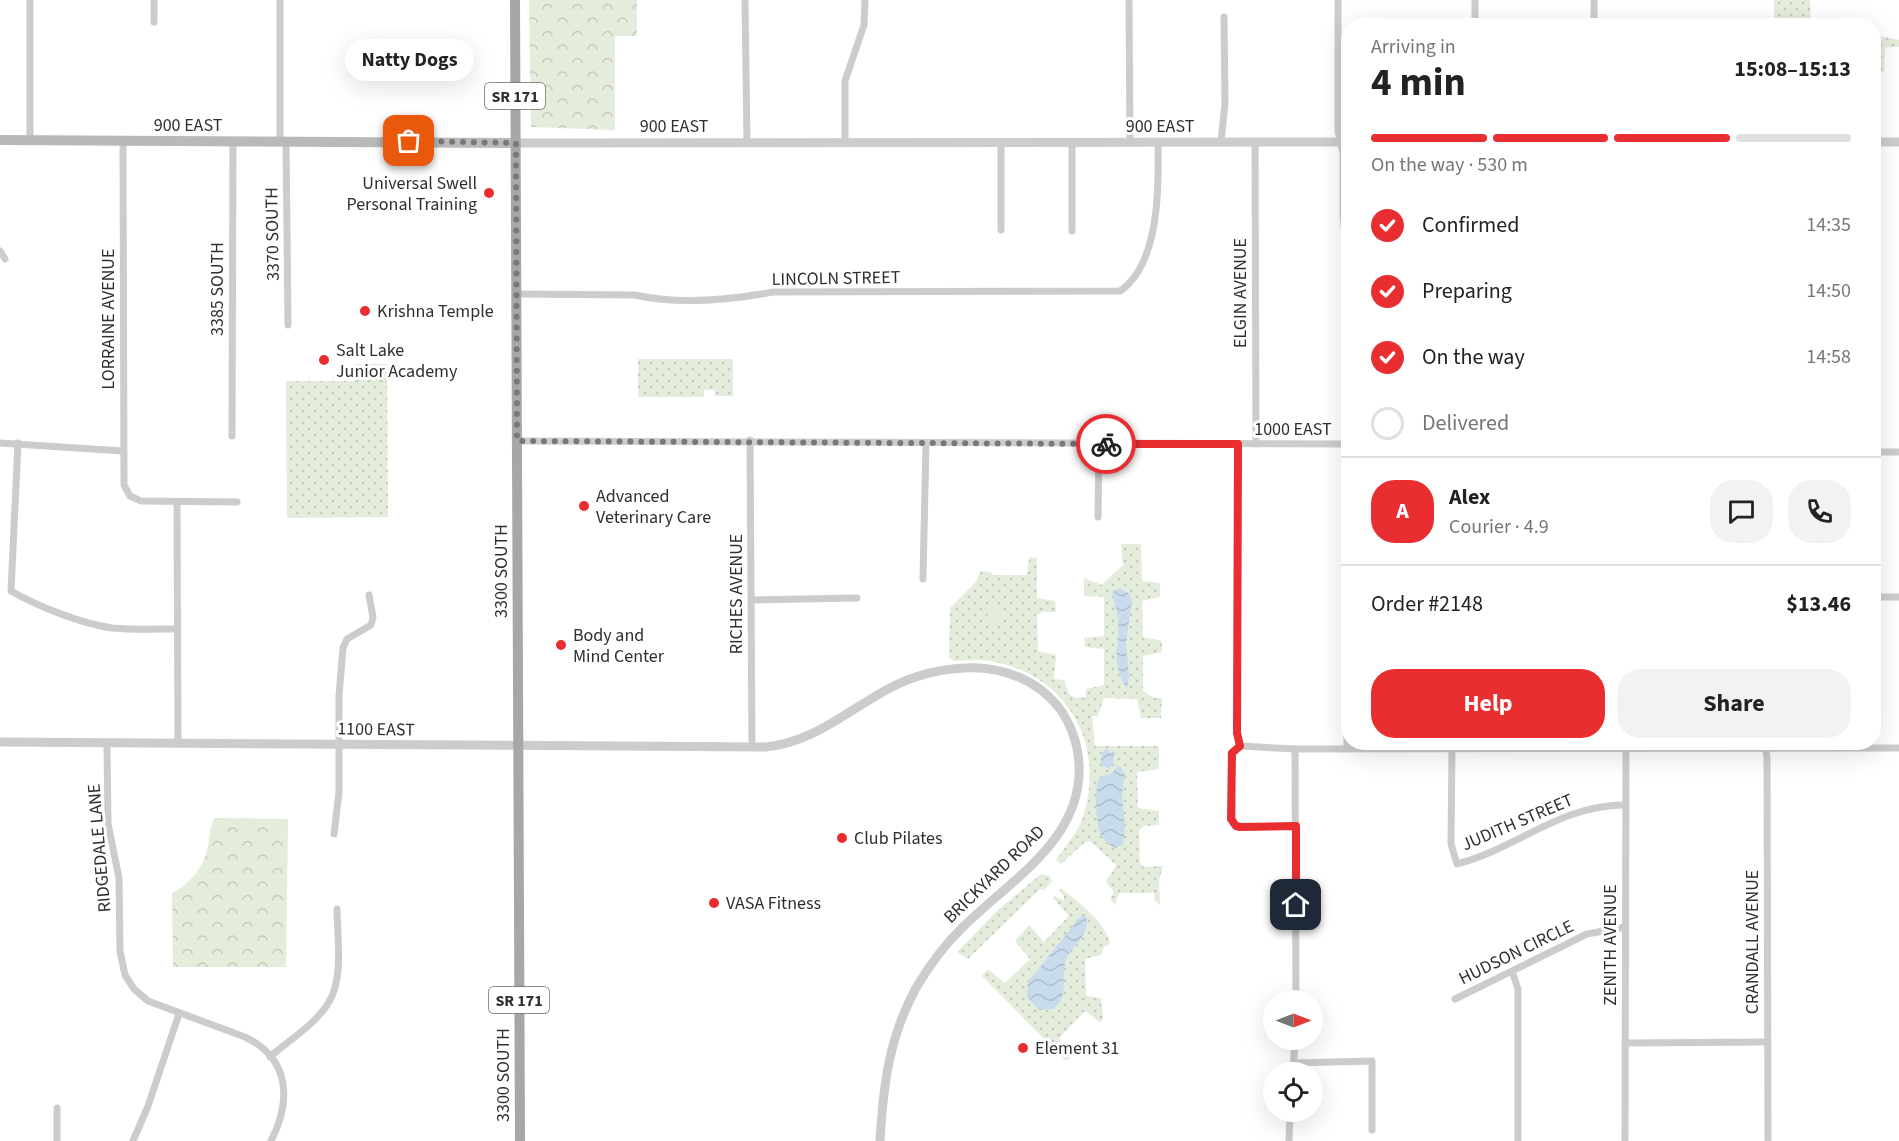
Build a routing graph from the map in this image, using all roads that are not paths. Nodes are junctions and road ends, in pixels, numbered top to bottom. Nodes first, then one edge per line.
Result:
1 (30, 0) edge
2 (154, 0) edge
3 (280, 0) edge
4 (515, 0) edge
5 (745, 0) edge
6 (865, 0) edge
7 (1129, 0) edge
8 (1338, 0) edge
9 (1475, 0) edge
10 (1594, 0) edge
11 (1224, 17) dead end
12 (1475, 18) edge
13 (1594, 18) edge
14 (154, 22) dead end
15 (1341, 136) edge
16 (0, 140) edge
17 (30, 140) junction
18 (123, 141) junction
19 (233, 141) junction
20 (283, 141) junction
21 (747, 142) junction
22 (845, 142) junction
23 (1001, 142) junction
24 (1072, 142) junction
25 (1130, 142) junction
26 (1158, 142) junction
27 (1221, 142) junction
28 (1255, 142) junction
29 (1341, 142) edge
30 (1881, 142) edge
31 (1899, 142) edge
32 (516, 143) junction
33 (1001, 230) dead end
34 (1072, 231) dead end
35 (0, 251) edge
36 (5, 259) dead end
37 (516, 294) junction
38 (288, 325) dead end
39 (232, 436) dead end
40 (750, 440) junction
41 (517, 441) junction
42 (0, 442) edge
43 (18, 443) junction
44 (926, 443) junction
45 (1099, 444) junction
46 (1238, 444) junction
47 (1256, 444) junction
48 (1341, 444) edge
49 (123, 451) junction
50 (1881, 452) edge
51 (1899, 452) edge
52 (177, 502) junction
53 (237, 502) dead end
54 (1098, 517) dead end
55 (923, 579) dead end
56 (369, 595) dead end
57 (1881, 597) edge
58 (1899, 597) edge
59 (857, 598) dead end
60 (752, 600) junction
61 (177, 629) junction
62 (0, 742) edge
63 (107, 744) junction
64 (178, 744) junction
65 (339, 745) junction
66 (518, 746) junction
67 (1240, 746) junction
68 (752, 747) junction
69 (1881, 747) edge
70 (1899, 748) edge
71 (1295, 749) junction
72 (1341, 749) edge
73 (1452, 750) edge
74 (1626, 750) edge
75 (1765, 750) edge
76 (1625, 805) junction
77 (1296, 826) junction
78 (334, 834) dead end
79 (337, 909) dead end
80 (1625, 927) junction
81 (1512, 971) junction
82 (1296, 990) edge
83 (1455, 999) dead end
84 (179, 1014) junction
85 (1768, 1042) junction
86 (1625, 1043) junction
87 (270, 1057) junction
88 (1323, 1062) edge
89 (57, 1108) dead end
90 (1290, 1122) edge
91 (1372, 1130) dead end
92 (57, 1141) edge
93 (133, 1141) edge
94 (271, 1141) edge
95 (520, 1141) edge
96 (880, 1141) edge
97 (1289, 1141) edge
98 (1518, 1141) edge
99 (1625, 1141) edge
100 (1768, 1141) edge

1 - 17 street
2 - 14 street
3 - 20 street, 3370 SOUTH
4 - 32 main road, 3300 SOUTH / SR 171
5 - 21 street
6 - 22 street
7 - 25 street
8 - 15 street
9 - 12 street
10 - 13 street
11 - 27 street
16 - 17 main road, 900 EAST
17 - 18 main road, 900 EAST
18 - 19 main road, 900 EAST
18 - 49 street, LORRAINE AVENUE
19 - 20 main road, 900 EAST
19 - 39 street, 3385 SOUTH
20 - 32 main road, 900 EAST
20 - 38 street, 3370 SOUTH
21 - 22 street, 900 EAST
21 - 32 street, 900 EAST
22 - 23 street, 900 EAST
23 - 24 street, 900 EAST
23 - 33 street
24 - 25 street, 900 EAST
24 - 34 street
25 - 26 street, 900 EAST
26 - 27 street, 900 EAST
26 - 37 street, LINCOLN STREET
27 - 28 street, 900 EAST
28 - 29 street, 900 EAST
28 - 47 street, ELGIN AVENUE
30 - 31 street
32 - 37 main road, 3300 SOUTH / SR 171
35 - 36 street
37 - 41 main road, 3300 SOUTH / SR 171
40 - 41 street, 1000 EAST
40 - 44 street, 1000 EAST
40 - 60 street, RICHES AVENUE
41 - 66 main road, 3300 SOUTH / SR 171
42 - 43 street
43 - 49 street
43 - 61 street
44 - 45 street, 1000 EAST
44 - 55 street
45 - 46 street, 1000 EAST
45 - 54 street
46 - 47 street, 1000 EAST
46 - 67 street
47 - 48 street, 1000 EAST
49 - 52 street, LORRAINE AVENUE
50 - 51 street
52 - 53 street
52 - 61 street
56 - 65 street
57 - 58 street
59 - 60 street
60 - 68 street, RICHES AVENUE
61 - 64 street
62 - 63 street, 1100 EAST
63 - 64 street, 1100 EAST
63 - 84 street, RIDGEDALE LANE
64 - 65 street, 1100 EAST
65 - 66 street, 1100 EAST
65 - 78 street
66 - 68 street, 1100 EAST
66 - 95 main road, 3300 SOUTH / SR 171
67 - 71 street
67 - 77 street
68 - 96 street, BRICKYARD ROAD
69 - 70 street
71 - 72 street
71 - 77 street
73 - 76 street, JUDITH STREET
74 - 76 street, ZENITH AVENUE
75 - 85 street, CRANDALL AVENUE
76 - 80 street, ZENITH AVENUE
77 - 82 street
79 - 87 street
80 - 81 street, HUDSON CIRCLE
80 - 86 street, ZENITH AVENUE
81 - 83 street, HUDSON CIRCLE
81 - 98 street
84 - 87 street, RIDGEDALE LANE
84 - 93 street
85 - 86 street
85 - 100 street, CRANDALL AVENUE
86 - 99 street, ZENITH AVENUE
87 - 94 street, RIDGEDALE LANE
88 - 91 street
89 - 92 street
90 - 97 street

